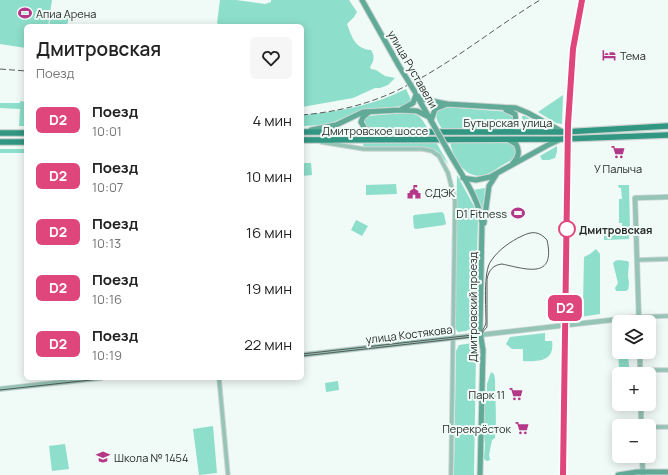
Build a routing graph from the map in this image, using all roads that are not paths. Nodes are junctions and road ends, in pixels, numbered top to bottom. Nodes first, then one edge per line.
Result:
1 (362, 0) edge
2 (415, 94) junction
3 (447, 104) junction
4 (499, 108) junction
5 (401, 110) junction
6 (370, 112) junction
7 (431, 121) junction
8 (668, 126) edge
9 (304, 132) edge
10 (304, 132) edge
11 (380, 132) junction
12 (443, 132) joint
13 (504, 132) junction
14 (563, 132) junction
15 (0, 133) edge
16 (24, 133) edge
17 (668, 135) edge
18 (448, 139) joint
19 (506, 139) junction
20 (562, 139) junction
21 (304, 140) edge
22 (315, 140) junction
23 (0, 142) edge
24 (24, 142) edge
25 (447, 149) joint
26 (508, 167) junction
27 (497, 174) junction
28 (463, 178) junction
29 (668, 197) edge
30 (482, 234) junction
31 (668, 259) edge
32 (636, 260) junction
33 (638, 315) edge
34 (668, 316) edge
35 (656, 318) edge
36 (612, 322) edge
37 (480, 335) junction
38 (453, 338) junction
39 (304, 355) edge
40 (668, 370) edge
41 (656, 371) edge
42 (83, 380) edge
43 (219, 380) edge
44 (0, 389) edge
45 (668, 426) edge
46 (656, 427) edge
47 (642, 463) edge
48 (668, 472) edge
49 (643, 474) edge
50 (228, 475) edge
51 (451, 475) edge
52 (480, 475) edge
53 (618, 475) edge

1 - 2 main road, улица Руставели, bridge
2 - 3 main road
2 - 5 main road
2 - 7 main road, улица Руставели
3 - 4 main road
3 - 7 main road
4 - 13 main road
4 - 14 main road
5 - 6 main road
5 - 7 main road
6 - 9 main road
6 - 11 main road
7 - 25 main road, улица Руставели, bridge
8 - 14 main road, Бутырская улица
10 - 11 main road, Дмитровское шоссе
11 - 12 main road, Дмитровское шоссе
12 - 13 main road, Бутырская улица
13 - 14 main road, Бутырская улица
15 - 16 main road
17 - 20 main road, Бутырская улица
18 - 19 main road, Бутырская улица
18 - 22 main road, Дмитровское шоссе
19 - 20 main road, Бутырская улица
19 - 26 main road
20 - 26 main road
21 - 22 main road, Дмитровское шоссе
22 - 38 street
23 - 24 main road
25 - 28 main road, Дмитровский проезд
26 - 27 main road
27 - 28 main road
27 - 30 main road
28 - 30 main road, Дмитровский проезд
29 - 32 street
30 - 37 main road, Дмитровский проезд
31 - 32 street
32 - 33 street
34 - 35 street
36 - 37 street, улица Костякова
37 - 38 street, улица Костякова
37 - 52 main road, Дмитровский проезд
38 - 39 street, улица Костякова
38 - 51 street
40 - 41 street
42 - 44 street
43 - 50 street
45 - 46 street
47 - 49 street
48 - 49 main road
49 - 53 main road

